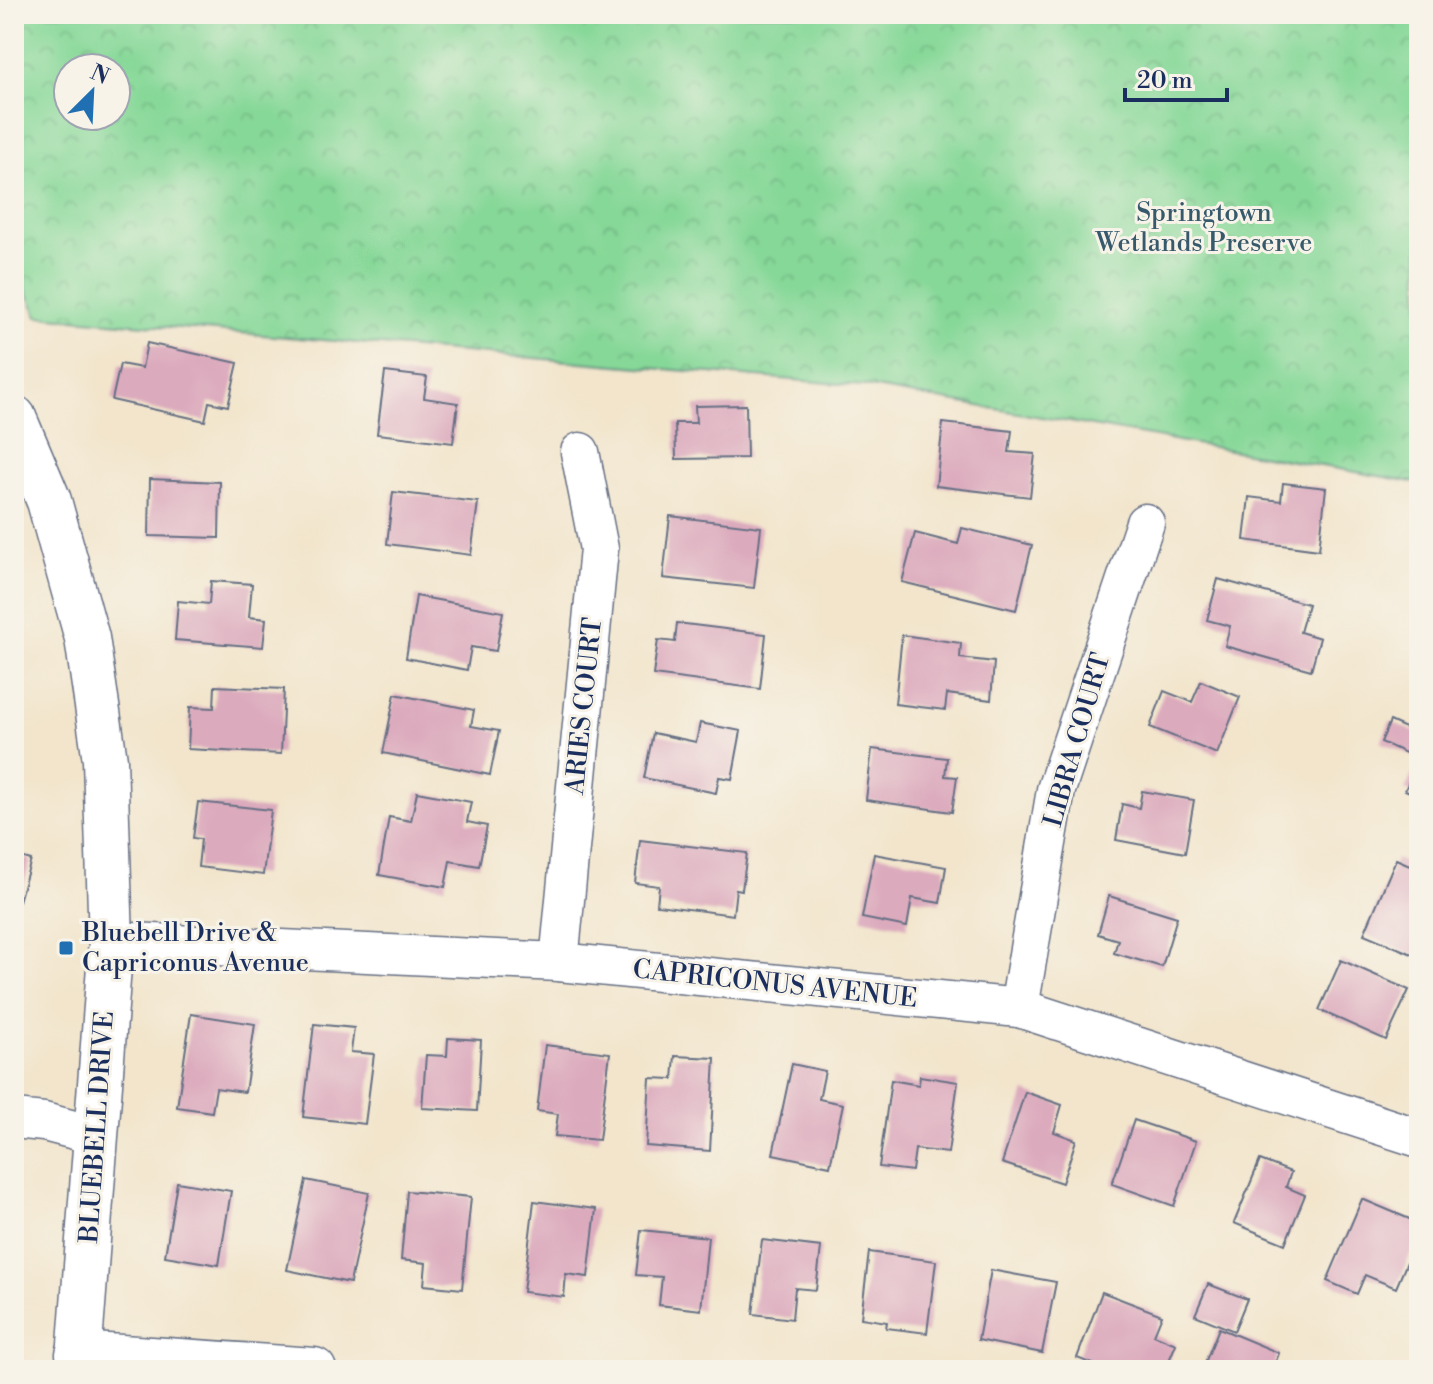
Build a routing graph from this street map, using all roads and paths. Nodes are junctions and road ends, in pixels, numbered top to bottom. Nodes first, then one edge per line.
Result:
1 (14, 418) edge
2 (580, 452) dead end
3 (1145, 523) dead end
4 (111, 941) junction
5 (559, 962) junction
6 (1019, 1008) junction
7 (14, 1119) edge
8 (97, 1136) junction
9 (1419, 1138) edge
10 (78, 1362) edge
11 (314, 1370) edge

1 - 4 street, BLUEBELL DRIVE
2 - 5 street, ARIES COURT
3 - 6 street, LIBRA COURT
4 - 5 street, CAPRICONUS AVENUE
4 - 8 street, BLUEBELL DRIVE
5 - 6 street, CAPRICONUS AVENUE
6 - 9 street, CAPRICONUS AVENUE
7 - 8 street
8 - 10 street, BLUEBELL DRIVE
10 - 11 street

